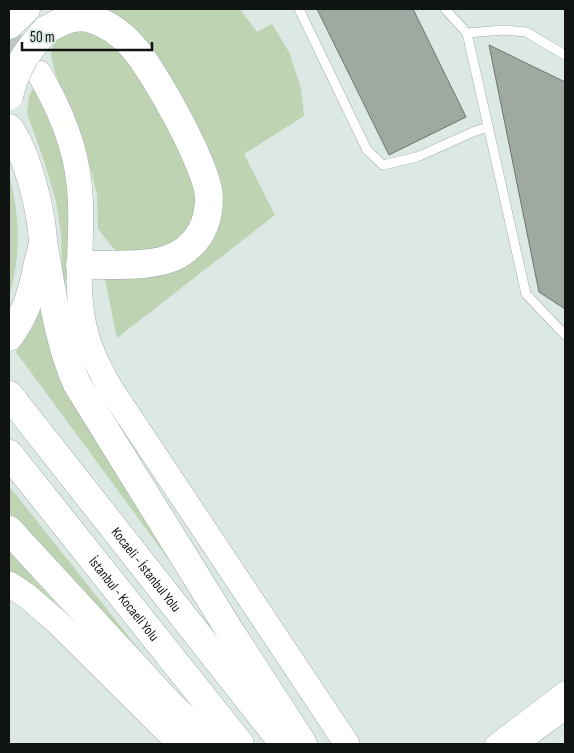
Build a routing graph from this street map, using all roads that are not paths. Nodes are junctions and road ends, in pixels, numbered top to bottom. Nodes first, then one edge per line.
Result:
1 (66, 9) edge
2 (299, 9) edge
3 (445, 9) edge
4 (46, 30) junction
5 (467, 33) junction
6 (565, 55) edge
7 (9, 97) edge
8 (488, 127) junction
9 (12, 132) edge
10 (43, 242) junction
11 (80, 265) junction
12 (565, 334) edge
13 (9, 337) edge
14 (9, 395) edge
15 (9, 454) edge
16 (9, 530) edge
17 (9, 584) edge
18 (565, 690) edge
19 (565, 711) edge
20 (180, 744) edge
21 (211, 744) edge
22 (240, 744) edge
23 (284, 744) edge
24 (303, 744) edge
25 (329, 744) edge
26 (347, 744) edge
27 (494, 744) edge
28 (520, 744) edge

1 - 4 highway
2 - 8 lane
3 - 5 lane
4 - 7 highway, bridge
4 - 11 highway
5 - 6 lane
5 - 8 lane
7 - 9 highway
8 - 12 lane
9 - 10 highway
10 - 13 highway
10 - 24 highway
11 - 25 main road
11 - 26 main road
14 - 23 highway, Kocaeli - İstanbul Yolu
15 - 22 highway, İstanbul - Kocaeli Yolu
16 - 21 highway
17 - 20 main road
18 - 27 street
19 - 28 street

